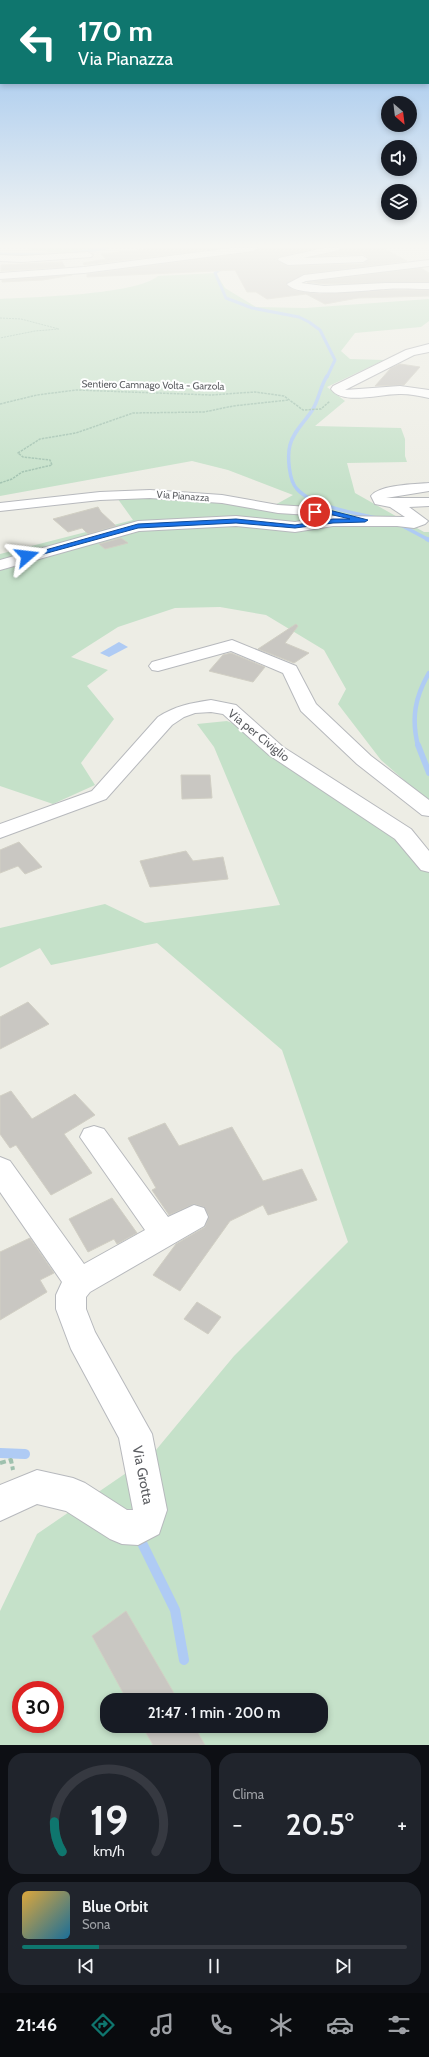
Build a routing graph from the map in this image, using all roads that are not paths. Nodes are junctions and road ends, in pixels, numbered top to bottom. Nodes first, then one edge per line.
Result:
1 (429, 348) edge
2 (429, 394) edge
3 (429, 487) edge
4 (429, 502) edge
5 (395, 504) junction
6 (0, 506) edge
7 (365, 520) junction
8 (0, 565) edge
9 (158, 666) dead end
10 (429, 810) edge
11 (0, 831) edge
12 (429, 865) edge
13 (94, 1137) dead end
14 (0, 1169) edge
15 (194, 1217) dead end
16 (164, 1234) junction
17 (79, 1282) junction
18 (0, 1504) edge

1 - 2 street
3 - 5 street
4 - 5 street
5 - 7 street, Via Pianazza
6 - 7 street, Via Pianazza
7 - 8 street, Via Pianazza
9 - 10 street
11 - 12 street, Via per Civiglio
13 - 16 street
14 - 17 street
15 - 16 street
16 - 17 street
17 - 18 street, Via Grotta

